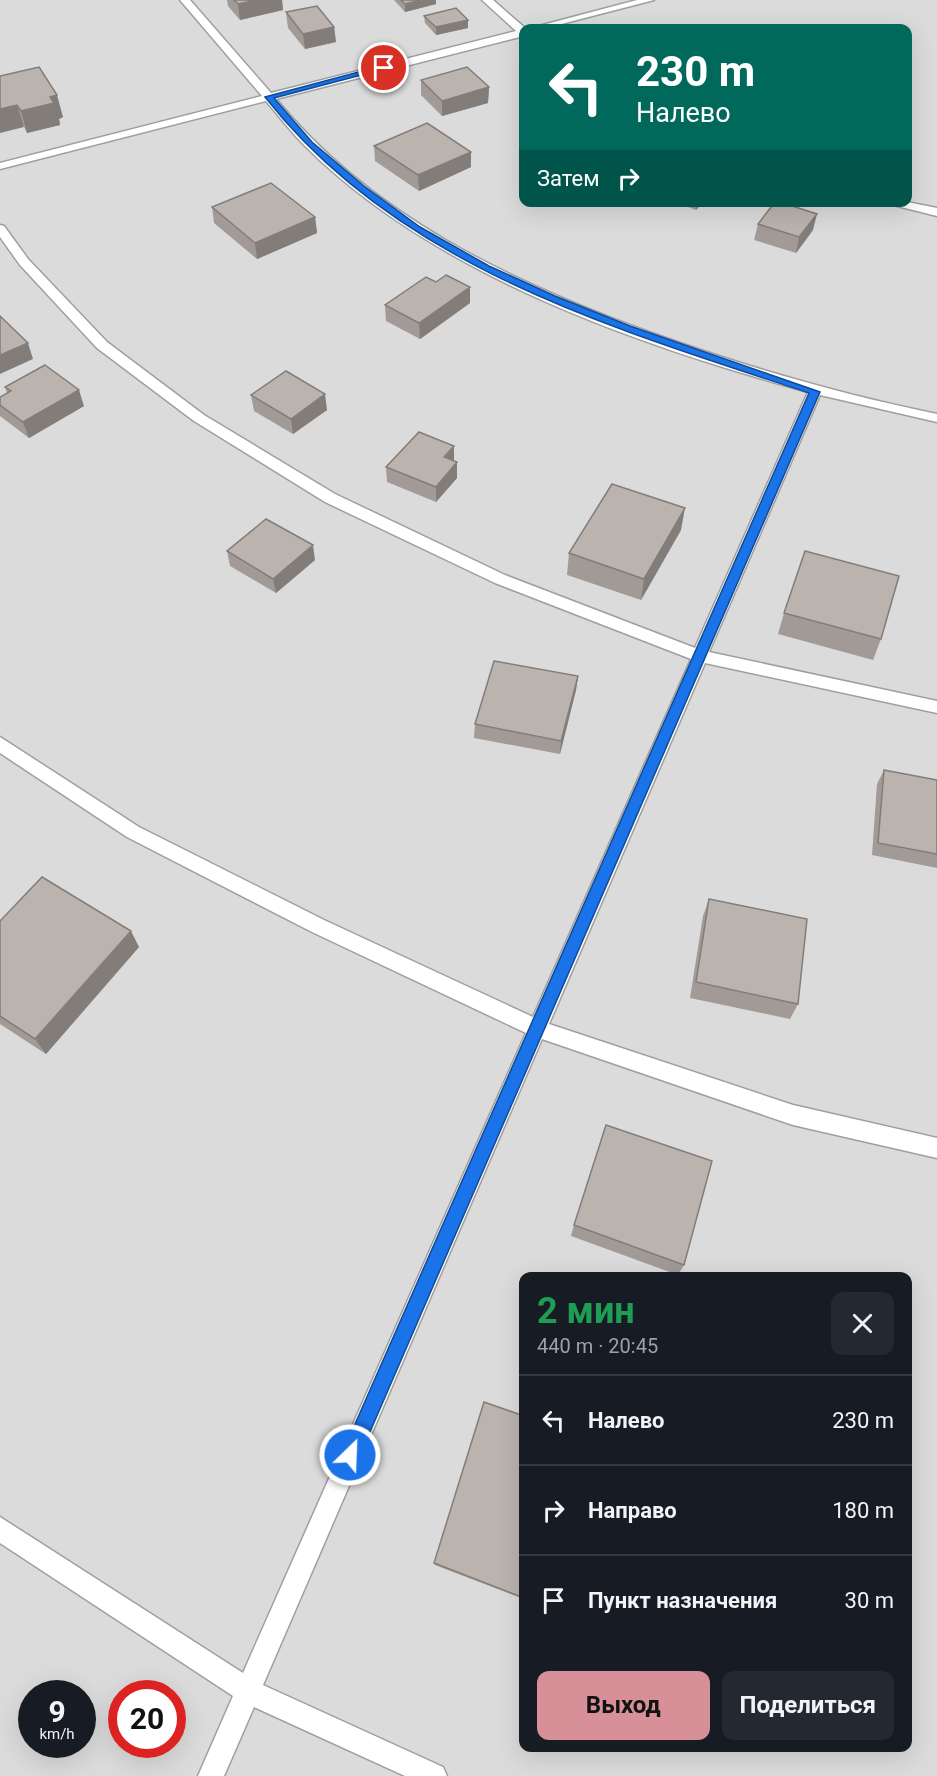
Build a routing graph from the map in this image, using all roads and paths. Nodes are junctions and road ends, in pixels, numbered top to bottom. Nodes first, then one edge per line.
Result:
1 (185, 0) edge
2 (487, 0) edge
3 (650, 0) edge
4 (552, 24) edge
5 (519, 28) edge
6 (519, 33) edge
7 (269, 97) junction
8 (0, 166) edge
9 (912, 207) edge
10 (937, 212) edge
11 (0, 229) edge
12 (815, 392) junction
13 (937, 418) edge
14 (700, 656) junction
15 (937, 707) edge
16 (0, 744) edge
17 (536, 1028) junction
18 (937, 1148) edge
19 (0, 1529) edge
20 (248, 1690) junction
21 (211, 1776) edge
22 (434, 1776) edge

1 - 7 lane
2 - 5 lane
3 - 4 lane
6 - 7 lane
7 - 8 lane
7 - 12 lane
9 - 10 lane
11 - 14 lane
12 - 13 lane
12 - 14 lane
14 - 15 lane
14 - 17 lane
16 - 17 lane
17 - 18 lane
17 - 20 lane
19 - 20 lane
20 - 21 lane
20 - 22 lane

